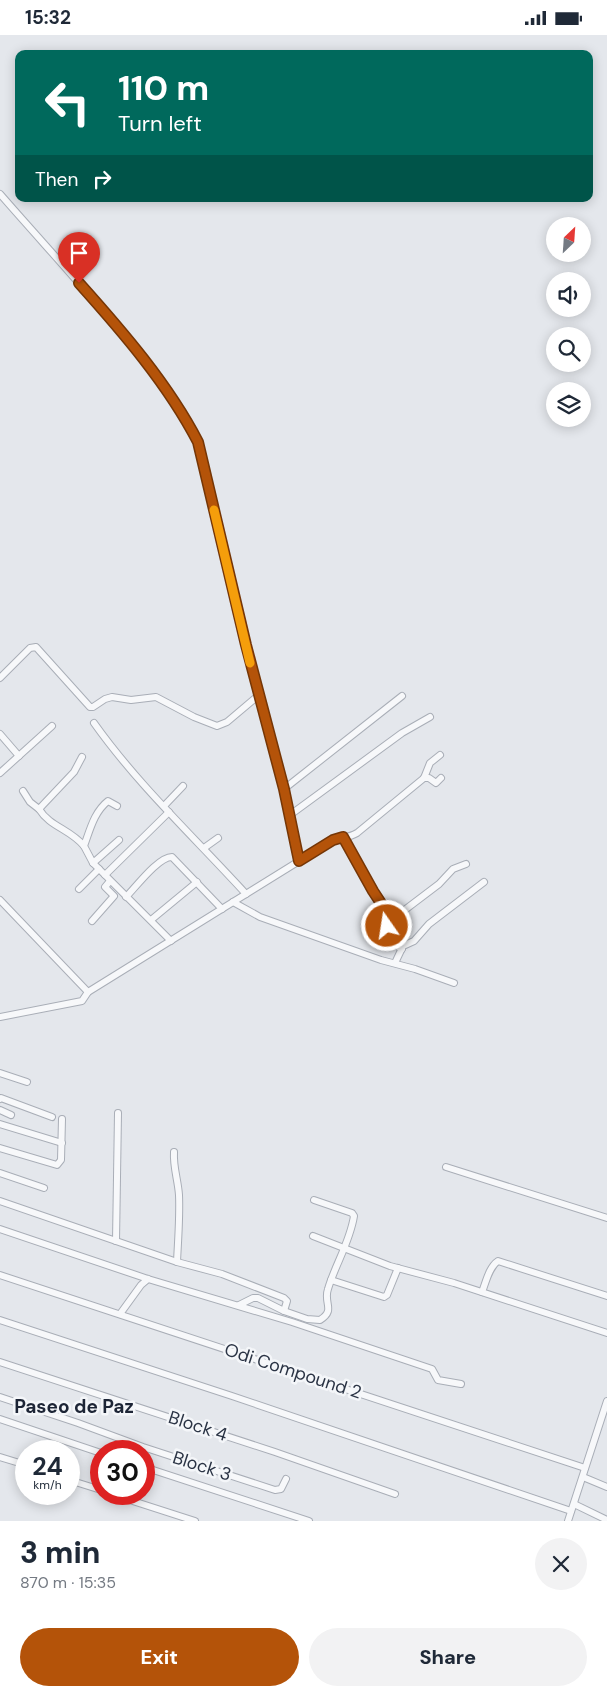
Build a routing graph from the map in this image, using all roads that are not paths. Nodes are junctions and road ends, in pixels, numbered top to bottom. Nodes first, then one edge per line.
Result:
1 (0, 194) edge
2 (0, 678) edge
3 (259, 695) junction
4 (402, 696) dead end
5 (430, 717) dead end
6 (94, 723) dead end
7 (52, 726) dead end
8 (0, 735) edge
9 (440, 755) dead end
10 (19, 756) junction
11 (82, 757) dead end
12 (0, 773) edge
13 (424, 778) junction
14 (441, 778) dead end
15 (183, 787) dead end
16 (284, 789) junction
17 (23, 791) dead end
18 (117, 806) dead end
19 (164, 806) junction
20 (38, 809) junction
21 (169, 812) junction
22 (290, 815) junction
23 (343, 837) junction
24 (218, 838) dead end
25 (119, 840) dead end
26 (84, 846) junction
27 (204, 848) junction
28 (299, 861) junction
29 (93, 863) junction
30 (466, 865) dead end
31 (98, 869) junction
32 (105, 875) junction
33 (110, 881) junction
34 (197, 882) junction
35 (484, 882) dead end
36 (79, 889) dead end
37 (246, 894) junction
38 (126, 897) junction
39 (0, 900) edge
40 (233, 902) junction
41 (222, 909) junction
42 (390, 917) junction
43 (152, 920) junction
44 (92, 921) dead end
45 (171, 941) junction
46 (402, 949) junction
47 (395, 963) junction
48 (454, 983) dead end
49 (88, 992) junction
50 (0, 1017) edge
51 (0, 1073) edge
52 (27, 1082) dead end
53 (0, 1099) edge
54 (0, 1110) edge
55 (118, 1113) dead end
56 (11, 1115) dead end
57 (52, 1117) dead end
58 (62, 1119) dead end
59 (0, 1124) edge
60 (62, 1143) junction
61 (0, 1147) edge
62 (174, 1152) dead end
63 (446, 1167) dead end
64 (0, 1173) edge
65 (44, 1188) dead end
66 (314, 1200) dead end
67 (0, 1201) edge
68 (607, 1218) edge
69 (0, 1229) edge
70 (313, 1236) dead end
71 (116, 1241) junction
72 (344, 1249) junction
73 (177, 1262) junction
74 (398, 1268) junction
75 (0, 1275) edge
76 (148, 1279) junction
77 (331, 1280) junction
78 (482, 1292) junction
79 (607, 1296) edge
80 (239, 1305) junction
81 (277, 1308) junction
82 (284, 1311) junction
83 (120, 1314) junction
84 (266, 1314) junction
85 (0, 1320) edge
86 (607, 1333) edge
87 (0, 1362) edge
88 (460, 1384) dead end
89 (0, 1397) edge
90 (607, 1401) edge
91 (0, 1419) edge
92 (90, 1449) edge
93 (0, 1457) edge
94 (15, 1462) edge
95 (585, 1468) junction
96 (155, 1471) edge
97 (583, 1477) junction
98 (286, 1479) dead end
99 (607, 1487) edge
100 (395, 1494) dead end
101 (574, 1504) junction
102 (145, 1505) edge
103 (571, 1511) junction
104 (607, 1520) edge
105 (195, 1521) edge
106 (309, 1521) edge
107 (568, 1521) edge

1 - 3 street
2 - 3 street
3 - 16 street
4 - 16 street
5 - 22 street
6 - 19 street
7 - 10 street
8 - 10 street
9 - 13 street
10 - 12 street
11 - 20 street
13 - 14 street
13 - 23 street
15 - 19 street
16 - 22 street
17 - 20 street
18 - 26 street
19 - 21 street
20 - 26 street
21 - 27 street
21 - 32 street
22 - 28 street
23 - 28 street
23 - 42 street
24 - 27 street
25 - 29 street
26 - 29 street
27 - 37 street
28 - 37 street
29 - 31 street
30 - 42 street
31 - 32 street
31 - 36 street
32 - 33 street
33 - 38 street
33 - 44 street
34 - 38 street
34 - 41 street
34 - 43 street
35 - 46 street
37 - 40 street
38 - 43 street
39 - 49 street
40 - 41 street
40 - 47 street
41 - 45 street
42 - 46 street
43 - 45 street
45 - 49 street
46 - 47 street
47 - 48 street
49 - 50 street
51 - 52 street
53 - 57 street
54 - 56 street
55 - 71 street
58 - 60 street
59 - 60 street
60 - 61 street
62 - 73 street
63 - 68 street
64 - 65 street
66 - 72 street
67 - 71 street
69 - 76 street
70 - 72 street
71 - 73 street
72 - 74 street
72 - 77 street
73 - 82 street
74 - 77 street
74 - 78 street
75 - 83 street, Odi Compound 2
76 - 80 street
76 - 83 street
77 - 82 street
78 - 79 street
78 - 86 street
80 - 81 street
80 - 84 street
81 - 82 street
81 - 84 street
83 - 95 street, Odi Compound 2
84 - 88 street
85 - 103 street
87 - 100 street, Block 4
89 - 98 street, Block 3
90 - 95 street
91 - 92 street
93 - 94 street
95 - 97 street
96 - 106 street
97 - 99 street
97 - 101 street
101 - 103 street
101 - 104 street
102 - 105 street
103 - 107 street

